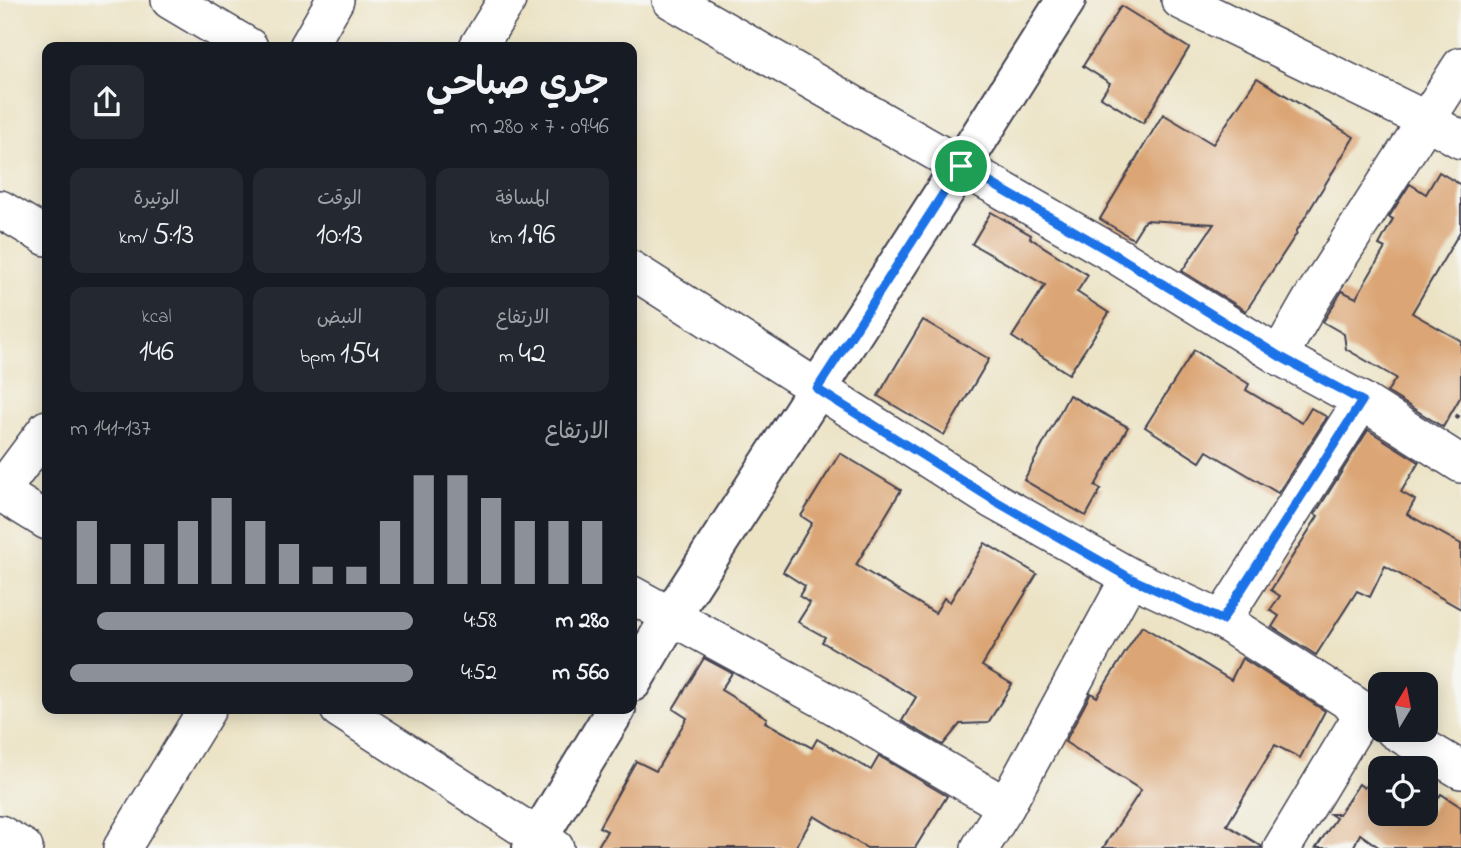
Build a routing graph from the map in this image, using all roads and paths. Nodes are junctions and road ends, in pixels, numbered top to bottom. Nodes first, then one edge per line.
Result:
1 (170, 0) edge
2 (335, 0) edge
3 (507, 0) edge
4 (671, 0) edge
5 (1066, 0) edge
6 (1180, 0) edge
7 (241, 42) edge
8 (311, 42) edge
9 (481, 42) edge
10 (1461, 66) edge
11 (1426, 120) junction
12 (1461, 140) edge
13 (961, 166) junction
14 (0, 209) edge
15 (42, 234) edge
16 (637, 273) edge
17 (1279, 356) junction
18 (817, 389) junction
19 (1362, 401) junction
20 (42, 436) edge
21 (1461, 464) edge
22 (0, 492) edge
23 (42, 519) edge
24 (1130, 578) junction
25 (637, 598) edge
26 (671, 616) junction
27 (1222, 620) junction
28 (637, 674) edge
29 (1368, 713) edge
30 (204, 714) edge
31 (346, 714) edge
32 (612, 714) edge
33 (1368, 737) edge
34 (1414, 742) edge
35 (1461, 771) edge
36 (1006, 806) junction
37 (0, 834) edge
38 (542, 845) edge
39 (24, 848) edge
40 (122, 848) edge
41 (980, 848) edge
42 (1282, 848) edge

1 - 7 street
2 - 8 street
3 - 9 street
4 - 13 street
5 - 13 street
6 - 11 street
10 - 11 street
11 - 12 street
11 - 17 street
13 - 17 street
13 - 18 street
14 - 15 street
16 - 18 street
17 - 19 street
18 - 24 street
18 - 26 street
19 - 21 street
19 - 27 street
20 - 22 street
22 - 23 street
24 - 27 street
24 - 36 street
25 - 26 street
26 - 28 street
26 - 36 street
27 - 29 street
30 - 40 street
31 - 38 street
32 - 38 street
33 - 42 street
34 - 35 street
36 - 41 street
37 - 39 street

